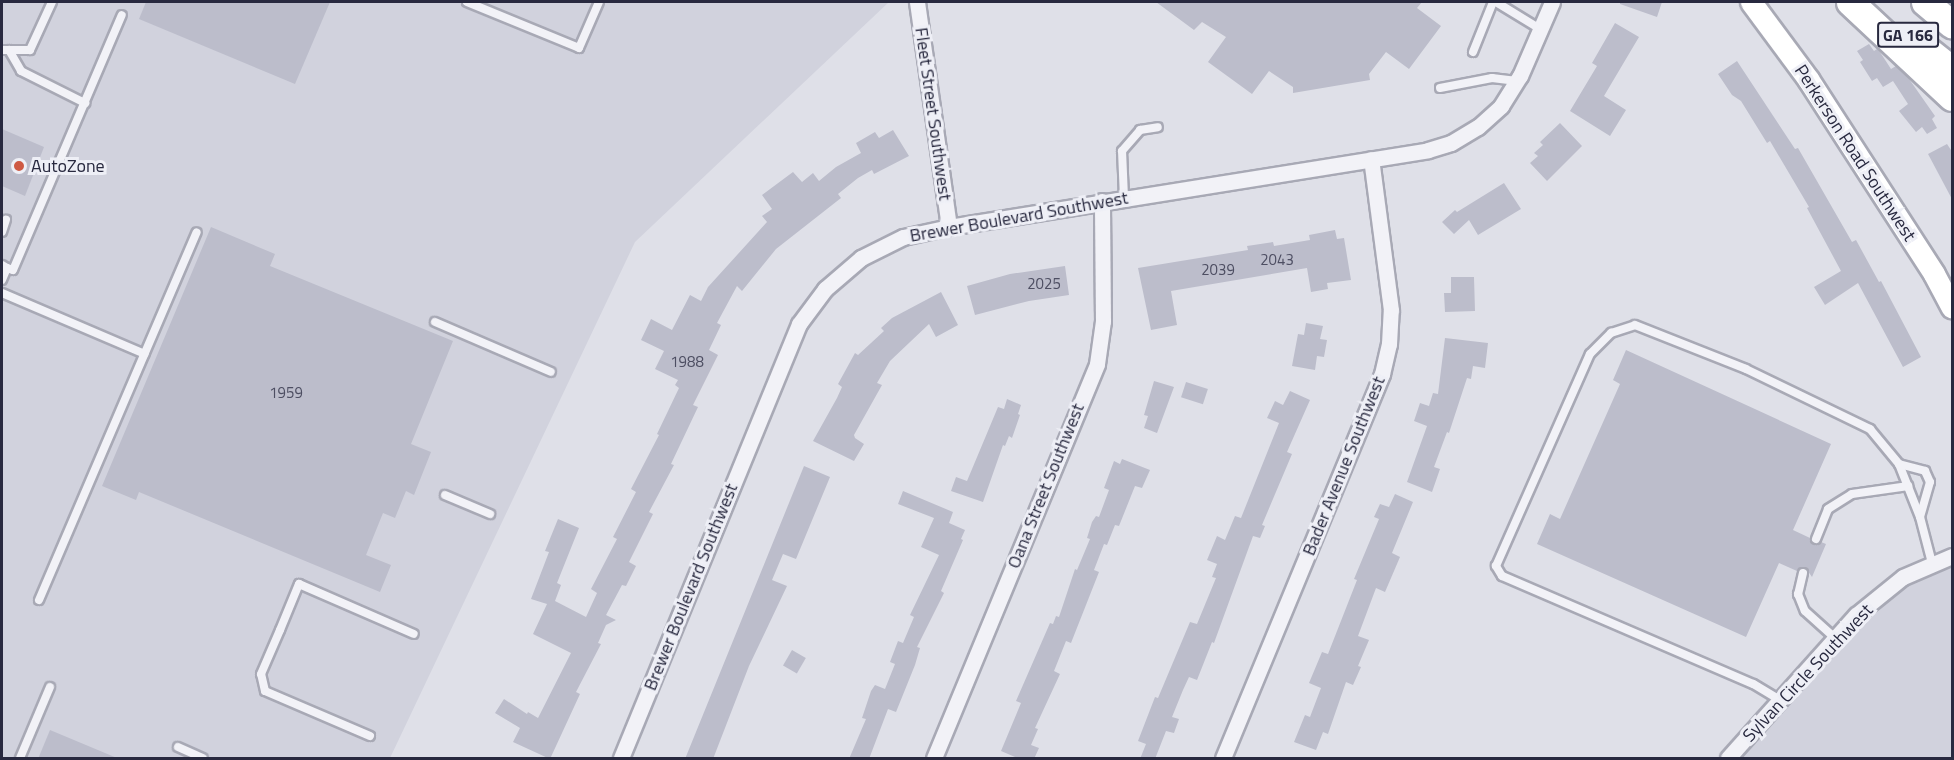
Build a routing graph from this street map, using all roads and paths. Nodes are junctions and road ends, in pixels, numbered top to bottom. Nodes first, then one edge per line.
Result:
1 (52, 2) edge
2 (467, 2) edge
3 (599, 2) edge
4 (917, 2) edge
5 (1494, 2) edge
6 (1552, 2) edge
7 (1751, 2) edge
8 (1850, 2) edge
9 (1864, 2) edge
10 (1925, 2) edge
11 (1933, 2) edge
12 (1953, 13) edge
13 (122, 15) dead end
14 (1953, 25) edge
15 (1540, 29) junction
16 (5, 50) edge
17 (1473, 52) dead end
18 (1953, 70) edge
19 (1517, 81) junction
20 (1440, 88) dead end
21 (1953, 97) edge
22 (85, 103) junction
23 (1158, 128) dead end
24 (1371, 159) junction
25 (1124, 198) junction
26 (1102, 201) junction
27 (6, 220) dead end
28 (949, 226) junction
29 (2, 232) edge
30 (197, 232) dead end
31 (4, 267) edge
32 (2, 280) edge
33 (2, 293) edge
34 (1953, 308) edge
35 (435, 322) dead end
36 (145, 354) junction
37 (551, 372) dead end
38 (1899, 464) junction
39 (1908, 486) junction
40 (445, 495) dead end
41 (490, 514) dead end
42 (1920, 517) junction
43 (1816, 538) dead end
44 (1953, 556) edge
45 (1932, 564) junction
46 (1803, 573) dead end
47 (39, 600) dead end
48 (414, 634) dead end
49 (1836, 638) junction
50 (50, 687) dead end
51 (1780, 700) junction
52 (370, 736) dead end
53 (178, 747) dead end
54 (20, 759) edge
55 (203, 759) edge
56 (621, 759) edge
57 (934, 759) edge
58 (1223, 759) edge
59 (1728, 759) edge

1 - 16 lane
2 - 3 lane
4 - 28 street, Fleet Street Southwest
5 - 15 lane
5 - 17 lane
6 - 15 street, Brewer Boulevard Southwest
7 - 34 street, Perkerson Road Southwest
8 - 21 highway
9 - 18 highway, GA 166
10 - 14 highway, GA 166
11 - 12 highway
13 - 22 lane
15 - 19 street, Brewer Boulevard Southwest
16 - 22 lane
19 - 20 lane
19 - 24 street, Brewer Boulevard Southwest
22 - 31 lane
23 - 25 lane
24 - 25 street, Brewer Boulevard Southwest
24 - 58 street, Bader Avenue Southwest
25 - 26 street, Brewer Boulevard Southwest
26 - 28 street, Brewer Boulevard Southwest
26 - 57 street, Oana Street Southwest
27 - 29 lane
28 - 56 street, Brewer Boulevard Southwest
30 - 36 lane
31 - 32 lane
33 - 36 lane
35 - 37 lane
36 - 47 lane
38 - 39 lane
38 - 42 lane
38 - 51 lane
39 - 42 lane
39 - 43 lane
40 - 41 lane
42 - 45 lane
44 - 45 street, Sylvan Circle Southwest
45 - 49 street, Sylvan Circle Southwest
46 - 49 lane
48 - 52 lane
49 - 51 street, Sylvan Circle Southwest
50 - 54 lane
51 - 59 street, Sylvan Circle Southwest
53 - 55 lane

